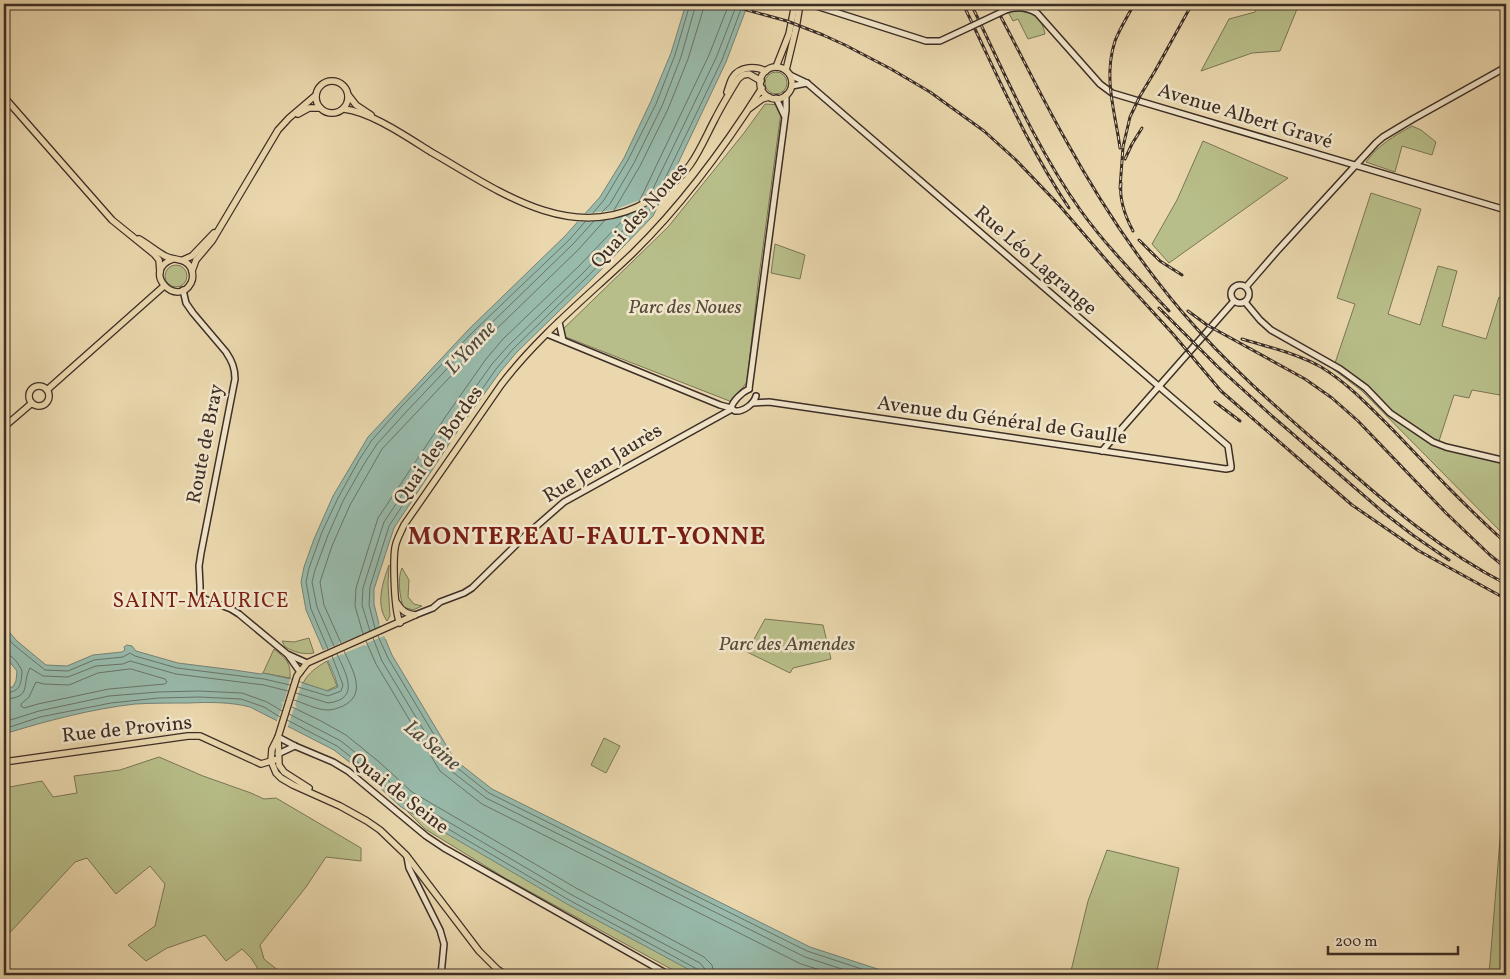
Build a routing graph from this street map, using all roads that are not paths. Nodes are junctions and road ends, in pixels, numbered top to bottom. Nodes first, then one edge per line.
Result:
1 (795, 4) edge
2 (800, 4) edge
3 (810, 4) edge
4 (776, 67) junction
5 (1506, 67) edge
6 (786, 70) junction
7 (766, 71) junction
8 (790, 75) junction
9 (807, 83) junction
10 (761, 84) junction
11 (792, 86) junction
12 (316, 95) junction
13 (786, 95) junction
14 (349, 96) junction
15 (769, 96) junction
16 (4, 97) edge
17 (776, 98) junction
18 (722, 106) junction
19 (320, 108) junction
20 (344, 109) junction
21 (747, 111) junction
22 (784, 115) junction
23 (290, 118) junction
24 (380, 122) junction
25 (1355, 165) junction
26 (1506, 210) edge
27 (222, 224) junction
28 (128, 232) junction
29 (173, 259) junction
30 (183, 260) junction
31 (160, 272) junction
32 (192, 272) junction
33 (164, 286) junction
34 (1246, 287) junction
35 (183, 290) junction
36 (1234, 301) junction
37 (1245, 302) junction
38 (559, 322) junction
39 (547, 334) junction
40 (563, 340) junction
41 (1159, 386) junction
42 (47, 390) junction
43 (749, 390) junction
44 (756, 396) junction
45 (769, 402) junction
46 (32, 403) junction
47 (753, 403) junction
48 (731, 408) junction
49 (4, 427) edge
50 (1102, 451) junction
51 (1506, 460) edge
52 (1231, 468) joint
53 (396, 603) junction
54 (415, 615) junction
55 (400, 623) junction
56 (288, 654) junction
57 (307, 663) junction
58 (300, 672) junction
59 (277, 741) junction
60 (293, 747) junction
61 (276, 758) junction
62 (4, 762) edge
63 (406, 855) junction
64 (430, 885) junction
65 (421, 890) junction
66 (426, 898) junction
67 (441, 975) edge
68 (506, 975) edge
69 (669, 975) edge

1 - 4 main road
2 - 6 main road
3 - 25 main road, Avenue Albert Gravé, bridge
4 - 6 main road
4 - 7 main road
5 - 25 main road
6 - 8 main road
7 - 10 main road
7 - 18 main road
8 - 9 main road, Rue Léo Lagrange
8 - 11 main road
9 - 11 main road
9 - 41 main road, Rue Léo Lagrange
10 - 15 main road
10 - 18 main road
10 - 21 main road
11 - 13 main road
12 - 14 main road
12 - 19 main road
12 - 23 main road
13 - 17 main road
13 - 22 main road
14 - 20 main road
14 - 24 main road
15 - 17 main road
15 - 21 main road
16 - 28 main road
17 - 22 main road
18 - 24 main road
19 - 20 main road
19 - 23 main road
20 - 24 main road
21 - 38 main road, Quai des Noues
22 - 43 main road
23 - 27 main road
25 - 26 main road, Avenue Albert Gravé
25 - 34 main road
27 - 30 main road
27 - 32 main road
28 - 29 main road
28 - 31 main road
29 - 30 main road
29 - 31 main road
30 - 32 main road
31 - 33 main road
32 - 35 main road
33 - 35 main road
33 - 42 main road
34 - 36 main road
34 - 37 main road
35 - 56 main road, Route de Bray
36 - 37 main road
36 - 41 main road
37 - 51 main road
38 - 39 main road, Quai des Noues
38 - 40 main road
39 - 40 main road
39 - 53 main road, Quai des Bordes
40 - 48 main road
41 - 50 main road
41 - 52 main road, Rue Léo Lagrange
42 - 46 main road
42 - 46 main road
43 - 44 main road, Avenue du Général de Gaulle
43 - 48 main road
44 - 45 main road, Avenue du Général de Gaulle
44 - 47 main road
45 - 47 main road, Avenue du Général de Gaulle
45 - 50 main road, Avenue du Général de Gaulle
46 - 49 main road
47 - 48 main road, Avenue du Général de Gaulle
48 - 54 main road, Rue Jean Jaurès
50 - 52 main road, Avenue du Général de Gaulle
53 - 54 main road
53 - 55 main road, Quai des Bordes
54 - 55 main road, Rue Jean Jaurès
55 - 57 main road, Rue Jean Jaurès
56 - 57 main road
56 - 58 main road
57 - 58 main road
58 - 59 main road
59 - 60 main road, Quai de Seine
59 - 61 main road
59 - 61 main road
60 - 61 main road
60 - 69 main road, Quai de Seine
61 - 62 main road, Rue de Provins
61 - 63 main road
63 - 64 main road
63 - 65 main road
64 - 65 main road
64 - 66 main road
64 - 68 main road
65 - 66 main road
66 - 67 main road

